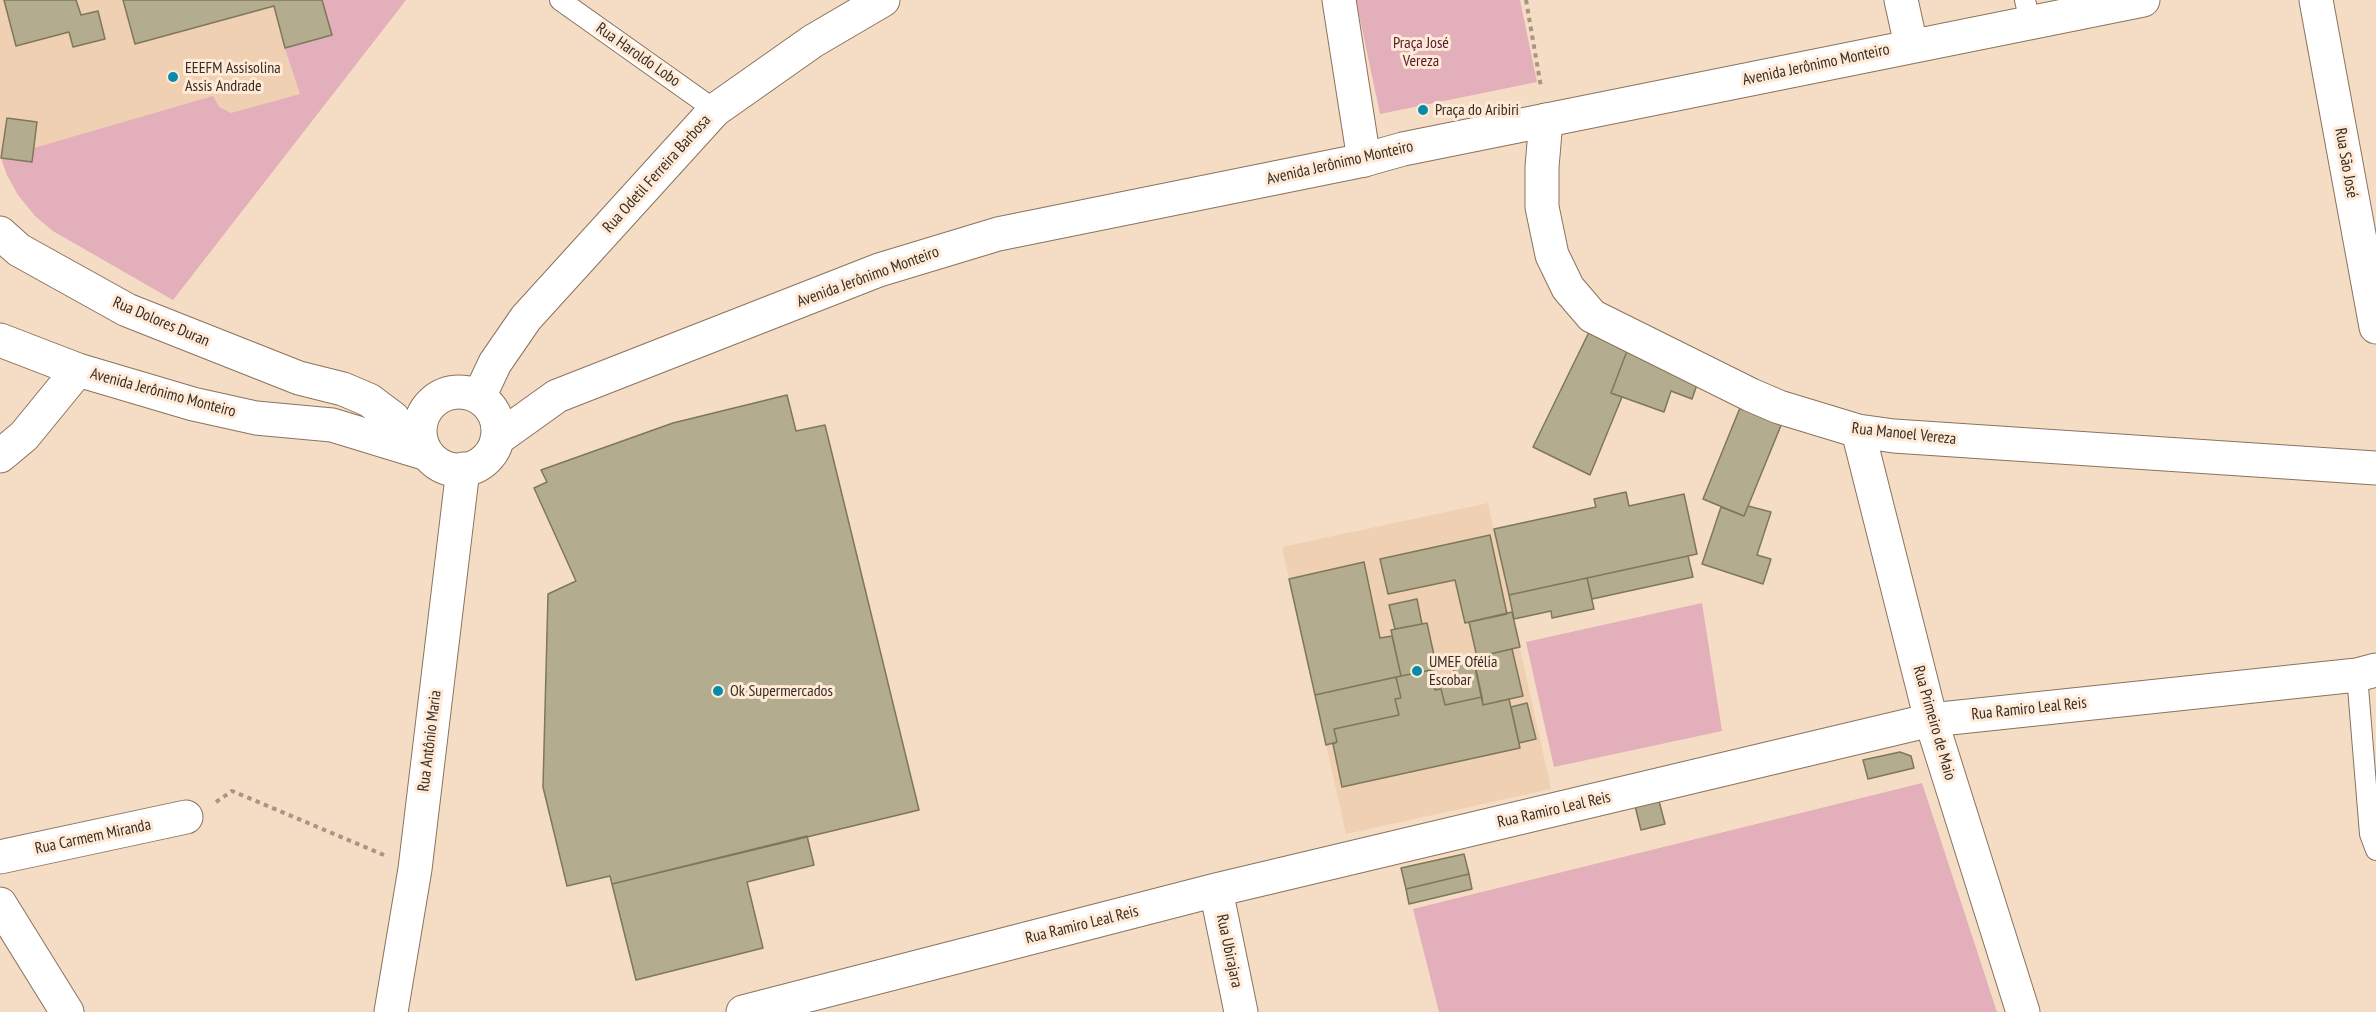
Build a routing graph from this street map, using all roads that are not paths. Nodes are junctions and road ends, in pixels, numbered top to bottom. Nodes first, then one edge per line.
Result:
1 (560, 0) edge
2 (883, 0) edge
3 (1339, 0) edge
4 (1901, 0) edge
5 (2143, 0) edge
6 (2316, 0) edge
7 (2027, 11) edge
8 (1911, 45) junction
9 (715, 110) junction
10 (1546, 120) junction
11 (1364, 160) junction
12 (0, 232) edge
13 (2376, 327) edge
14 (0, 340) edge
15 (78, 370) junction
16 (298, 378) junction
17 (556, 396) junction
18 (483, 401) junction
19 (408, 417) junction
20 (332, 425) junction
21 (1858, 431) junction
22 (497, 439) junction
23 (427, 454) junction
24 (0, 456) edge
25 (2376, 468) edge
26 (463, 470) junction
27 (2366, 673) edge
28 (1931, 720) junction
29 (186, 817) road end
30 (2376, 850) edge
31 (0, 857) edge
32 (1216, 890) junction
33 (0, 904) edge
34 (68, 1012) edge
35 (391, 1012) edge
36 (743, 1012) edge
37 (1241, 1012) edge
38 (2023, 1012) edge

1 - 9 lane, Rua Haroldo Lobo
2 - 9 street, Rua Odetil Ferreira Barbosa
3 - 11 street
4 - 8 street
5 - 7 street, Avenida Jerônimo Monteiro
6 - 13 street, Rua São José
7 - 8 street, Avenida Jerônimo Monteiro
8 - 10 street, Avenida Jerônimo Monteiro
9 - 18 street, Rua Odetil Ferreira Barbosa
10 - 11 street, Avenida Jerônimo Monteiro
10 - 21 street, Rua Manoel Vereza
11 - 17 street, Avenida Jerônimo Monteiro
12 - 16 street, Rua Dolores Duran
14 - 15 street, Avenida Jerônimo Monteiro
15 - 20 street, Avenida Jerônimo Monteiro
15 - 24 street
16 - 19 street, Rua Dolores Duran
16 - 20 street, Rua Dolores Duran
17 - 18 street, Avenida Jerônimo Monteiro
17 - 22 street, Avenida Jerônimo Monteiro
18 - 19 street
18 - 22 street
19 - 20 street, Avenida Jerônimo Monteiro
19 - 23 street
20 - 23 street, Avenida Jerônimo Monteiro
21 - 25 street, Rua Manoel Vereza
21 - 28 street, Rua Primeiro de Maio
22 - 26 street
23 - 26 street
26 - 35 street, Rua Antônio Maria
27 - 28 street, Rua Ramiro Leal Reis
27 - 30 lane
28 - 32 street, Rua Ramiro Leal Reis
28 - 38 street, Rua Primeiro de Maio
29 - 31 street, Rua Carmem Miranda
32 - 36 street, Rua Ramiro Leal Reis
32 - 37 street, Rua Ubirajara
33 - 34 street

